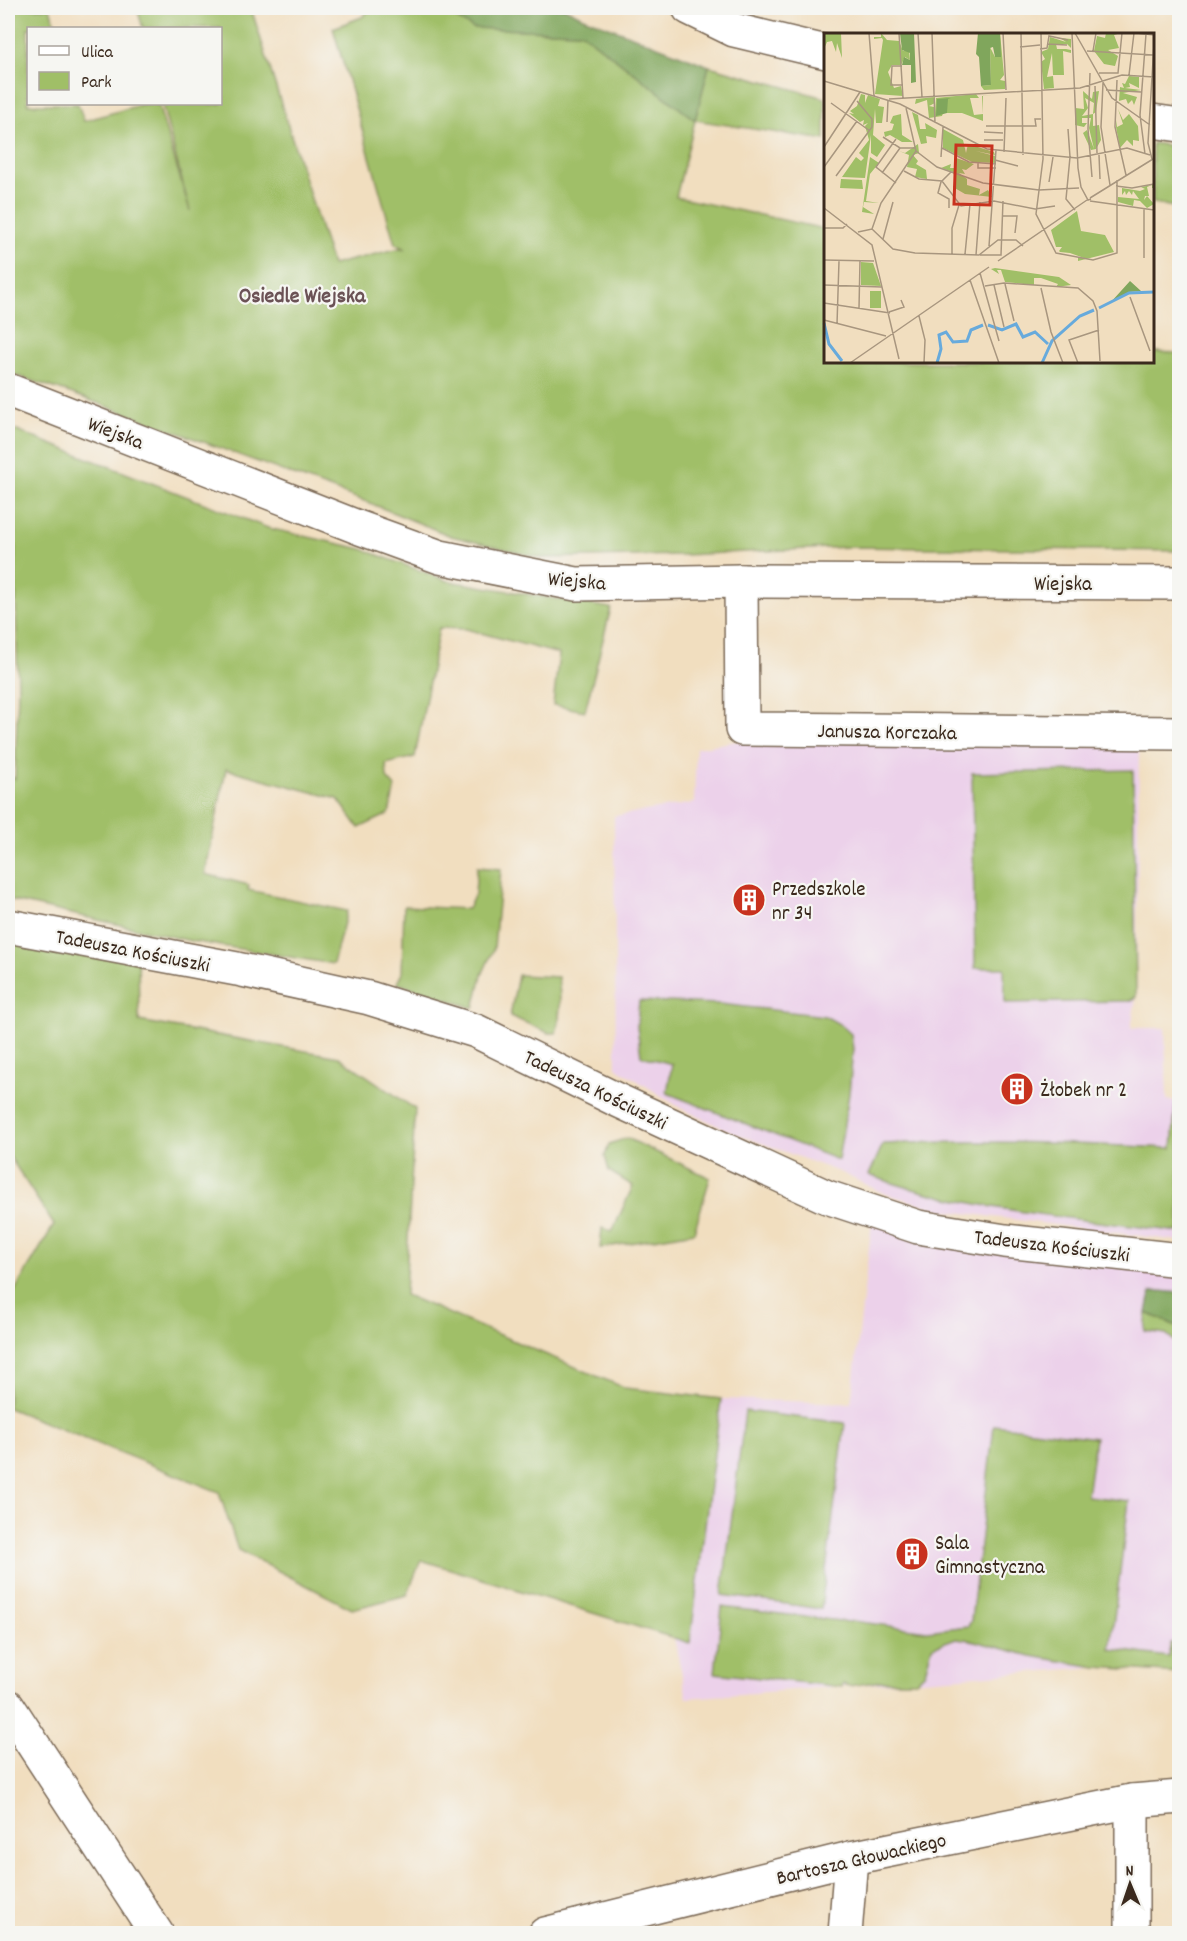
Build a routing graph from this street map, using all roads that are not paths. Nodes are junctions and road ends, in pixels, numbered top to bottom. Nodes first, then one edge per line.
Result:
1 (689, 8) edge
2 (824, 52) edge
3 (1154, 122) edge
4 (1179, 125) edge
5 (8, 390) edge
6 (741, 581) junction
7 (1179, 583) edge
8 (1179, 734) edge
9 (8, 926) edge
10 (1179, 1260) edge
11 (8, 1706) edge
12 (1179, 1797) edge
13 (1132, 1802) junction
14 (851, 1858) junction
15 (157, 1934) edge
16 (545, 1934) edge
17 (845, 1934) edge
18 (1132, 1934) edge

1 - 2 street
3 - 4 street
5 - 6 street, Wiejska
6 - 7 street, Wiejska
6 - 8 street, Janusza Korczaka
9 - 10 street, Tadeusza Kościuszki
11 - 15 street
12 - 13 street, Bartosza Głowackiego
13 - 14 street, Bartosza Głowackiego
13 - 18 street
14 - 16 street, Bartosza Głowackiego
14 - 17 street

